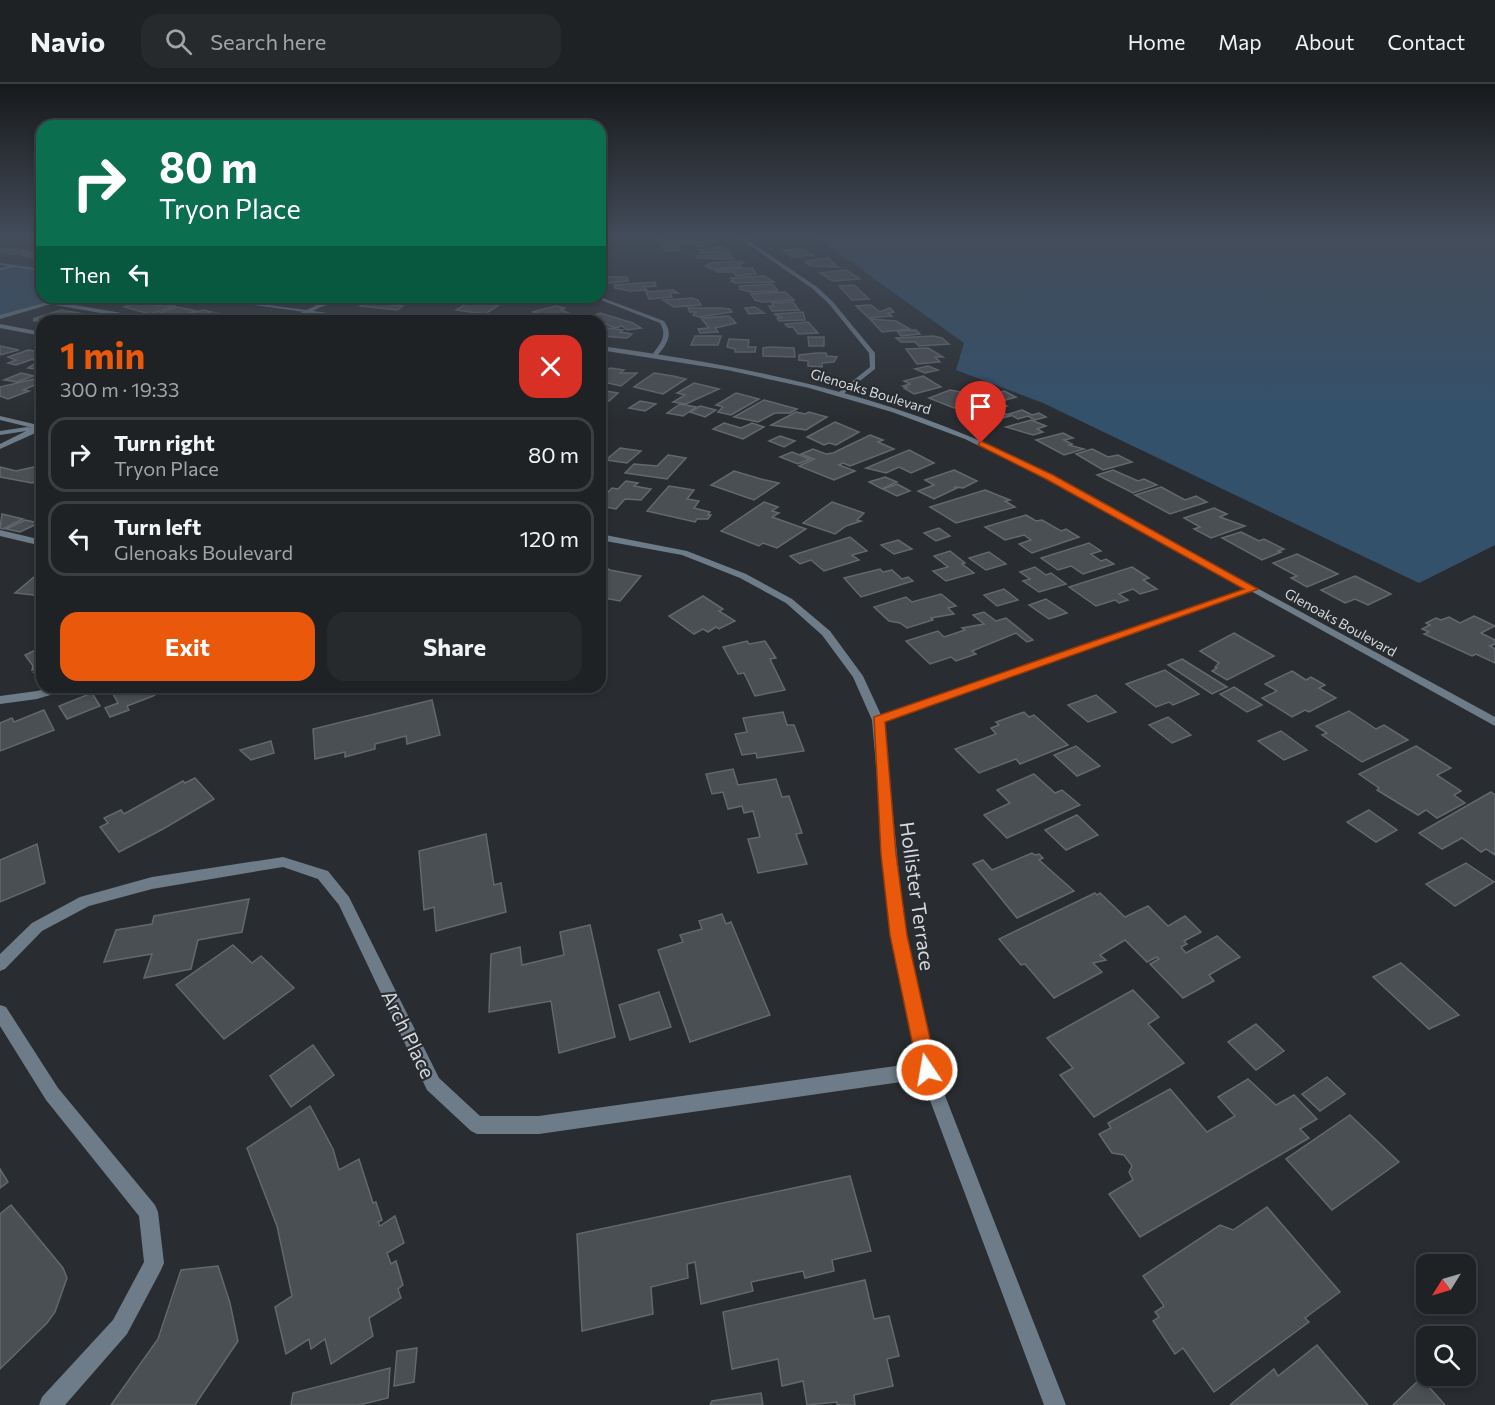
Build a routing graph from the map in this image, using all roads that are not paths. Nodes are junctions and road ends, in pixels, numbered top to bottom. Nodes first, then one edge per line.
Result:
1 (826, 299) edge
2 (606, 301) edge
3 (51, 303) joint
4 (243, 303) edge
5 (330, 303) edge
6 (310, 312) junction
7 (122, 315) edge
8 (302, 315) edge
9 (335, 315) edge
10 (0, 317) edge
11 (0, 326) edge
12 (36, 333) edge
13 (606, 349) edge
14 (655, 355) junction
15 (840, 394) junction
16 (0, 418) edge
17 (36, 426) edge
18 (36, 428) edge
19 (36, 429) edge
20 (0, 434) edge
21 (0, 447) edge
22 (0, 534) edge
23 (606, 538) edge
24 (36, 542) edge
25 (1253, 589) junction
26 (44, 693) edge
27 (0, 700) edge
28 (878, 720) junction
29 (1495, 722) edge
30 (0, 964) edge
31 (0, 1012) edge
32 (927, 1070) junction
33 (50, 1405) edge
34 (1055, 1405) edge

1 - 15 street
2 - 14 street
3 - 7 street
3 - 10 street
4 - 6 street
5 - 6 street
6 - 8 street
6 - 9 street
11 - 12 street
13 - 14 street, Glenoaks Boulevard
14 - 15 street, Glenoaks Boulevard
15 - 25 street, Glenoaks Boulevard
16 - 17 street
18 - 20 street
19 - 21 street
22 - 24 street
23 - 28 street, Hollister Terrace
25 - 28 street
25 - 29 street, Glenoaks Boulevard
26 - 27 street
28 - 32 street, Hollister Terrace
30 - 32 street, Arch Place
31 - 33 street
32 - 34 street, Hollister Terrace

